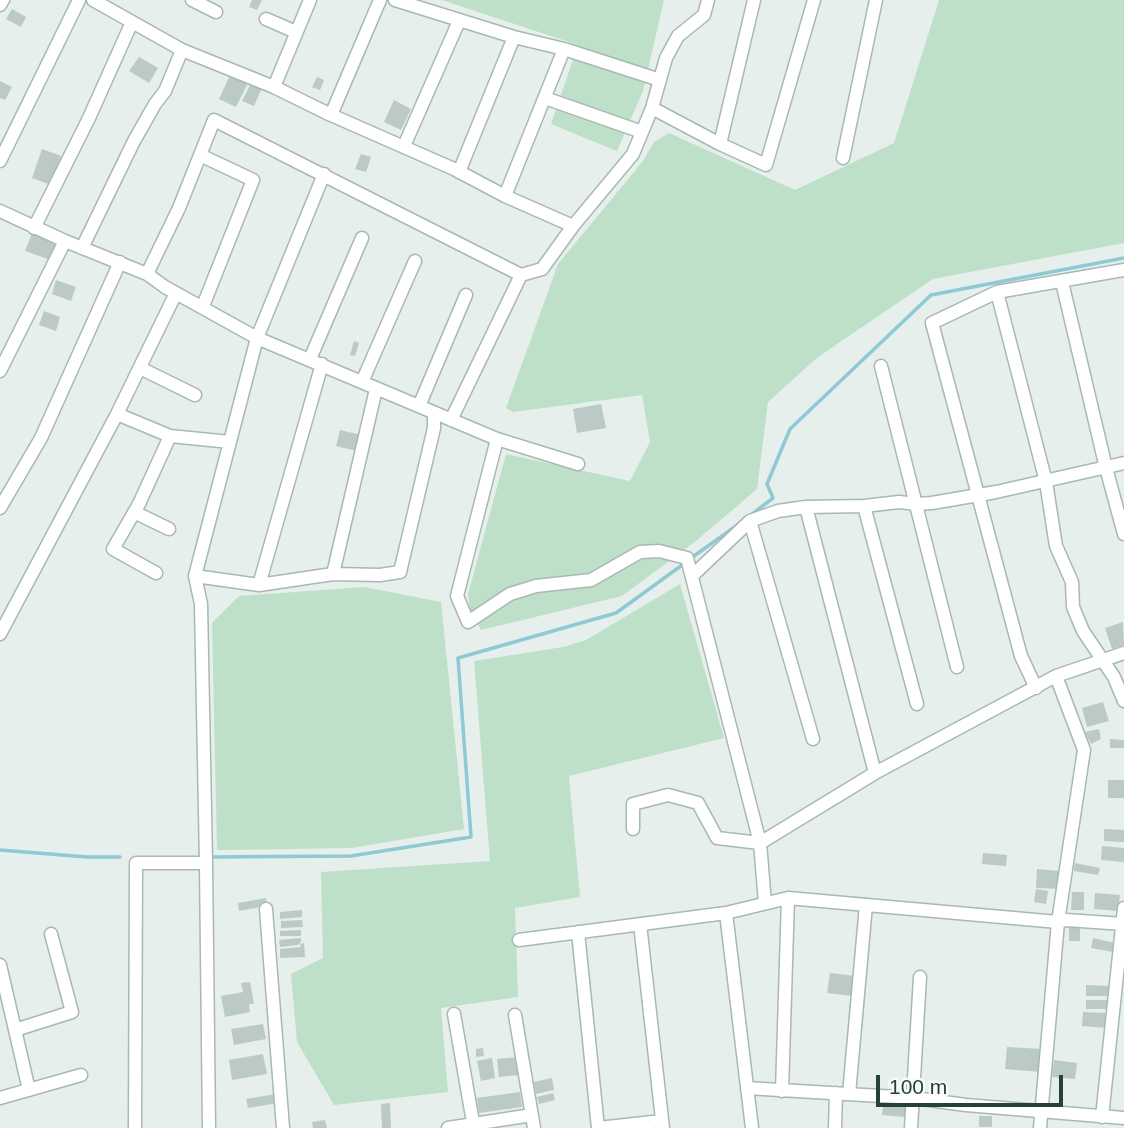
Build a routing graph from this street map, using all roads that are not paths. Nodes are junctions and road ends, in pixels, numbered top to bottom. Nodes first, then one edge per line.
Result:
1 (3, 0) edge
2 (79, 0) edge
3 (93, 0) edge
4 (192, 0) edge
5 (310, 0) edge
6 (380, 0) edge
7 (395, 0) edge
8 (708, 0) edge
9 (754, 0) edge
10 (814, 0) edge
11 (876, 0) edge
12 (0, 5) edge
13 (216, 12) dead end
14 (266, 19) dead end
15 (459, 21) junction
16 (132, 22) junction
17 (296, 32) junction
18 (514, 37) junction
19 (564, 49) junction
20 (182, 50) junction
21 (660, 80) junction
22 (274, 87) junction
23 (545, 97) junction
24 (652, 108) junction
25 (331, 115) junction
26 (642, 132) junction
27 (720, 144) junction
28 (404, 146) junction
29 (200, 155) junction
30 (843, 158) dead end
31 (0, 161) edge
32 (459, 172) junction
33 (324, 174) junction
34 (505, 195) junction
35 (0, 211) edge
36 (573, 226) junction
37 (34, 228) junction
38 (362, 238) dead end
39 (65, 241) junction
40 (82, 248) junction
41 (415, 261) dead end
42 (120, 262) junction
43 (1124, 272) edge
44 (148, 274) junction
45 (521, 275) junction
46 (1062, 282) junction
47 (997, 292) junction
48 (176, 293) junction
49 (466, 295) dead end
50 (203, 306) junction
51 (257, 338) junction
52 (316, 362) junction
53 (881, 366) dead end
54 (140, 368) junction
55 (0, 371) edge
56 (362, 383) junction
57 (376, 389) junction
58 (195, 395) dead end
59 (419, 406) junction
60 (434, 413) junction
61 (117, 414) junction
62 (451, 420) junction
63 (170, 436) junction
64 (497, 439) junction
65 (230, 442) junction
66 (1124, 463) edge
67 (578, 464) dead end
68 (1106, 468) junction
69 (1046, 482) junction
70 (979, 495) junction
71 (917, 504) junction
72 (864, 506) junction
73 (806, 507) junction
74 (0, 508) edge
75 (134, 512) junction
76 (750, 521) junction
77 (169, 529) dead end
78 (1124, 534) edge
79 (690, 566) junction
80 (156, 573) dead end
81 (333, 574) junction
82 (195, 576) junction
83 (258, 584) junction
84 (0, 634) edge
85 (1124, 653) edge
86 (1102, 660) junction
87 (957, 667) dead end
88 (1056, 676) junction
89 (1036, 688) junction
90 (1124, 701) edge
91 (917, 704) dead end
92 (813, 739) dead end
93 (875, 773) junction
94 (633, 829) dead end
95 (760, 843) junction
96 (206, 863) junction
97 (788, 898) junction
98 (765, 903) junction
99 (866, 905) junction
100 (1124, 908) edge
101 (266, 909) dead end
102 (726, 913) junction
103 (1059, 922) junction
104 (1123, 923) edge
105 (640, 924) junction
106 (578, 932) junction
107 (51, 934) dead end
108 (519, 940) dead end
109 (0, 965) edge
110 (920, 977) dead end
111 (454, 1014) dead end
112 (515, 1015) dead end
113 (15, 1030) junction
114 (80, 1075) dead end
115 (747, 1088) junction
116 (29, 1090) junction
117 (782, 1091) junction
118 (843, 1094) junction
119 (0, 1098) edge
120 (914, 1098) junction
121 (1041, 1112) junction
122 (1124, 1118) edge
123 (1093, 1120) edge
124 (533, 1122) edge
125 (663, 1125) edge
126 (474, 1126) edge
127 (135, 1128) edge
128 (209, 1128) edge
129 (283, 1128) edge
130 (448, 1128) edge
131 (752, 1128) edge
132 (835, 1128) edge
133 (911, 1128) edge
134 (1040, 1128) edge

1 - 12 street
2 - 31 street
3 - 16 street
4 - 13 street
5 - 17 street
6 - 25 street
7 - 15 street
8 - 21 street
9 - 27 street
10 - 27 street
11 - 30 street
14 - 17 street
15 - 18 street
15 - 28 street
16 - 20 street
16 - 37 street
17 - 22 street
18 - 19 street
18 - 32 street
19 - 21 street
19 - 23 street
20 - 22 street
20 - 40 street
21 - 24 street
22 - 25 street
23 - 26 street
23 - 34 street
24 - 26 street
24 - 27 street
25 - 28 street
26 - 36 street
28 - 32 street
29 - 33 street
29 - 44 street
29 - 50 street
32 - 34 street
33 - 45 street
33 - 51 street
34 - 36 street
35 - 37 street
36 - 45 street
37 - 39 street
38 - 52 street
39 - 40 street
39 - 55 street
40 - 42 street
41 - 56 street
42 - 44 street
42 - 74 street
43 - 46 street
44 - 48 street
45 - 62 street
46 - 47 street
46 - 68 street
47 - 69 street
47 - 70 street
48 - 50 street
48 - 54 street
49 - 59 street
50 - 51 street
51 - 52 street
51 - 65 street
52 - 56 street
52 - 83 street
53 - 71 street
54 - 58 street
54 - 61 street
56 - 57 street
57 - 59 street
57 - 81 street
59 - 60 street
60 - 62 street
60 - 81 street
61 - 63 street
61 - 84 street
62 - 64 street
63 - 65 street
63 - 75 street
64 - 67 street
64 - 79 street
65 - 82 street
66 - 68 street
68 - 69 street
68 - 78 street
69 - 70 street
69 - 86 street
70 - 71 street
70 - 89 street
71 - 72 street
71 - 87 street
72 - 73 street
72 - 91 street
73 - 76 street
73 - 93 street
75 - 77 street
75 - 80 street
76 - 79 street
76 - 92 street
79 - 95 street
81 - 83 street
82 - 83 street
82 - 96 street
85 - 86 street
86 - 88 street
86 - 90 street
88 - 89 street
88 - 103 street
89 - 93 street
93 - 95 street
94 - 95 street
95 - 98 street
96 - 127 street
96 - 128 street
97 - 98 street
97 - 99 street
97 - 117 street
98 - 102 street
99 - 103 street
99 - 118 street
100 - 104 street
101 - 129 street
102 - 105 street
102 - 115 street
103 - 104 street
103 - 121 street
104 - 123 street
105 - 106 street
105 - 125 street
106 - 108 street
106 - 125 street
107 - 113 street
109 - 113 street
110 - 120 street
111 - 126 street
112 - 124 street
113 - 116 street
114 - 116 street
115 - 117 street
115 - 131 street
116 - 119 street
117 - 118 street
118 - 120 street
118 - 132 street
120 - 121 street
120 - 133 street
121 - 123 street
121 - 134 street
122 - 123 street
124 - 126 street
126 - 130 street

